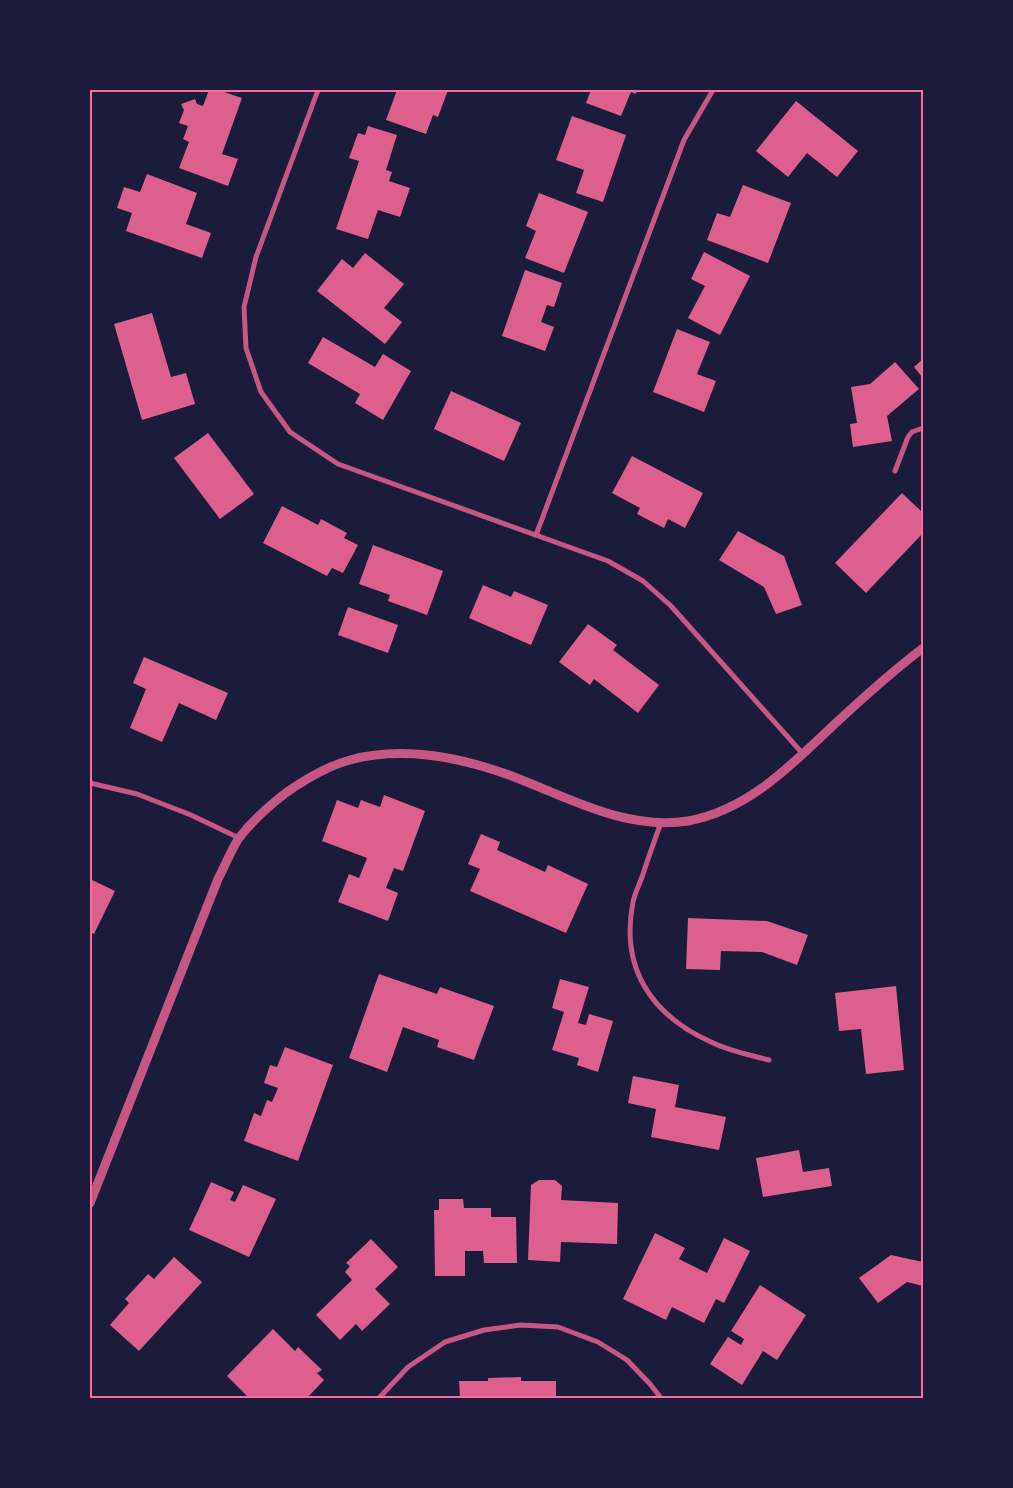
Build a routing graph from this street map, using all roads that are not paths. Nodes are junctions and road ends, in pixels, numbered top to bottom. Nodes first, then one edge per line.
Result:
1 (318, 90) edge
2 (714, 90) edge
3 (923, 428) edge
4 (895, 471) dead end
5 (536, 535) junction
6 (923, 648) edge
7 (803, 754) junction
8 (90, 783) edge
9 (661, 823) junction
10 (239, 838) junction
11 (769, 1060) dead end
12 (90, 1203) edge
13 (379, 1398) edge
14 (661, 1398) edge

1 - 5 street
2 - 5 street
3 - 4 street
5 - 7 street
6 - 7 street
7 - 9 street
8 - 10 street
9 - 10 street
9 - 11 street
10 - 12 street
13 - 14 street

